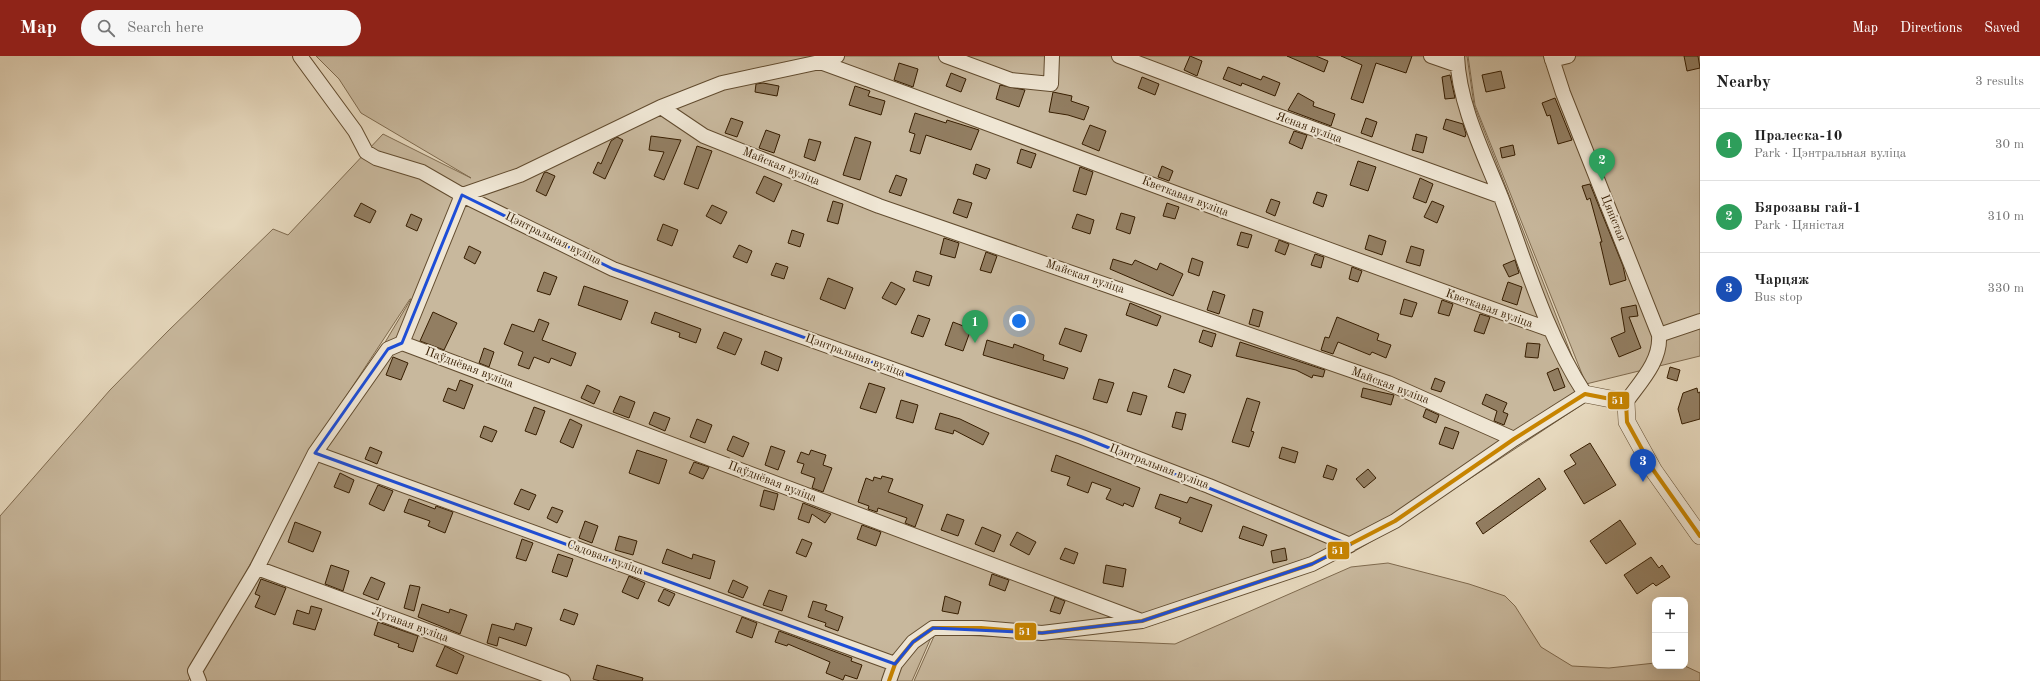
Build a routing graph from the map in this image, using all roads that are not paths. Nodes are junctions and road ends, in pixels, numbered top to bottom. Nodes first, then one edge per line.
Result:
1 (300, 56) edge
2 (837, 56) edge
3 (946, 56) edge
4 (1052, 56) edge
5 (1119, 56) edge
6 (1431, 56) edge
7 (1568, 56) edge
8 (1552, 58) edge
9 (1457, 61) edge
10 (820, 62) junction
11 (661, 107) junction
12 (462, 195) junction
13 (1500, 196) junction
14 (1700, 321) edge
15 (1551, 330) junction
16 (1659, 335) junction
17 (402, 343) junction
18 (1585, 394) junction
19 (1626, 402) junction
20 (1514, 439) junction
21 (315, 453) junction
22 (1700, 536) edge
23 (1350, 545) junction
24 (257, 568) junction
25 (1142, 621) junction
26 (895, 664) junction
27 (197, 676) edge
28 (563, 681) edge
29 (889, 681) edge

1 - 12 street, Цэнтральная вуліца
2 - 10 street
3 - 4 street
5 - 13 street, Ясная вуліца
6 - 9 street
7 - 8 street
8 - 16 street, Цяністая
9 - 13 street
10 - 11 street
10 - 15 street, Кветкавая вуліца
11 - 12 street
11 - 20 street, Майская вуліца
12 - 17 street
12 - 23 street, Цэнтральная вуліца
13 - 15 street
14 - 16 street
15 - 18 street
16 - 19 street
17 - 21 street
17 - 25 street, Паўднёвая вуліца
18 - 19 street
18 - 20 street
19 - 22 street
20 - 23 street
21 - 24 street
21 - 26 street, Садовая вуліца
23 - 25 street
24 - 27 street
24 - 28 street, Лугавая вуліца
25 - 26 street
26 - 29 street

